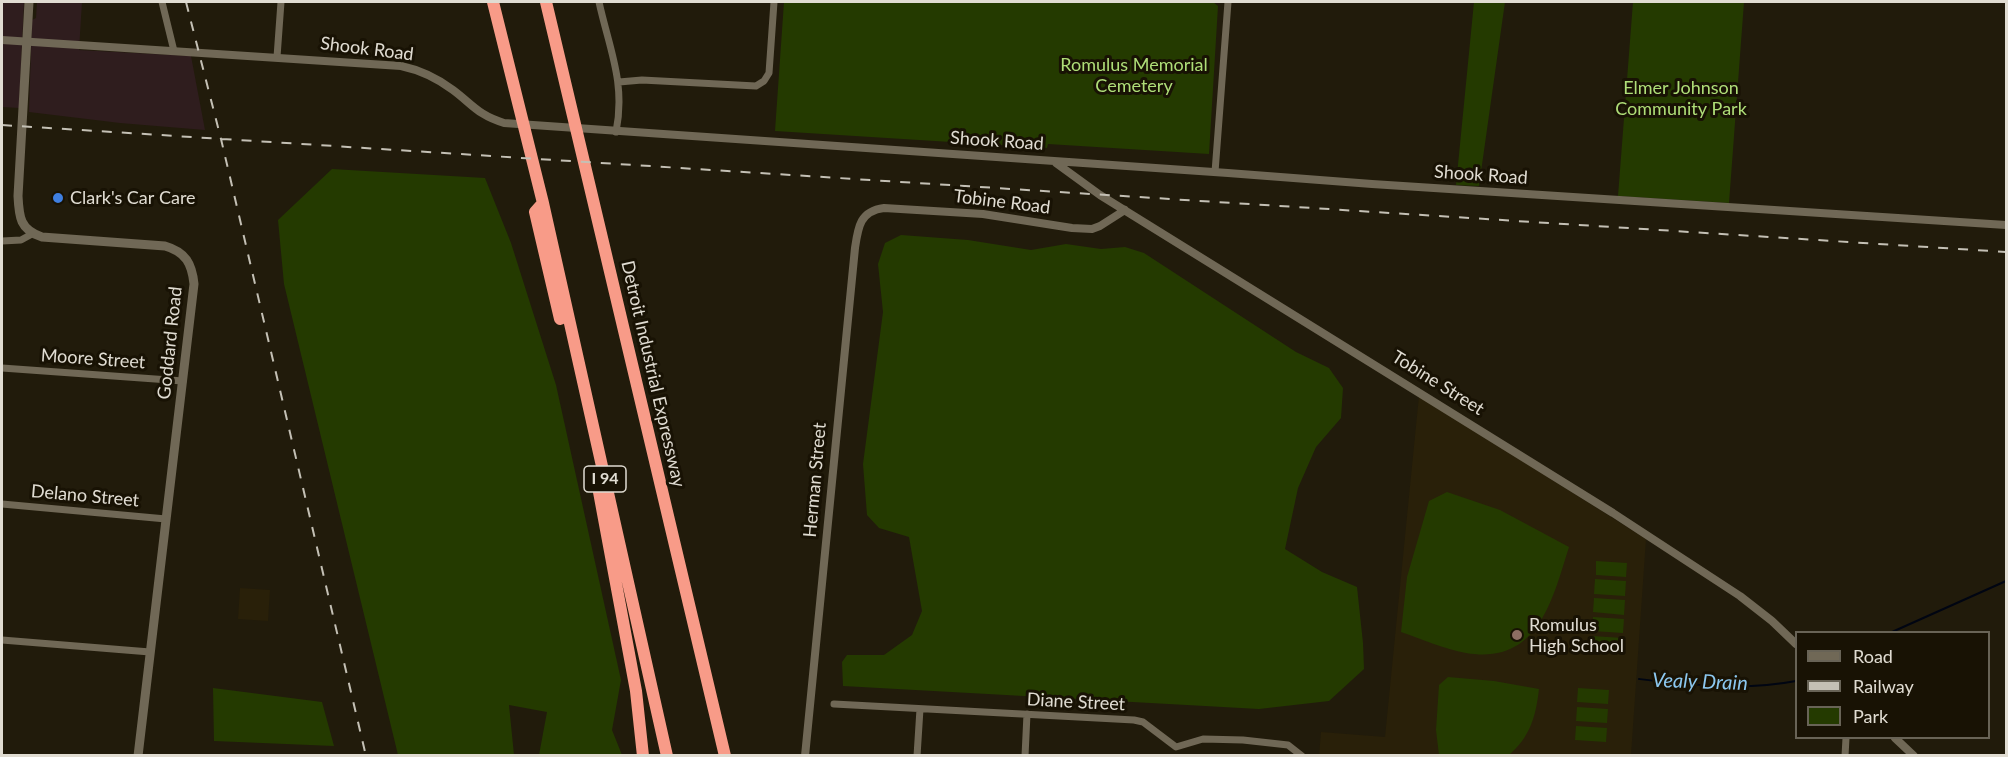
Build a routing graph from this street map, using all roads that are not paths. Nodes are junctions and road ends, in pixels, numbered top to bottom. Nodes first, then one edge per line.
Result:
1 (29, 2) edge
2 (162, 2) edge
3 (281, 2) edge
4 (493, 2) edge
5 (546, 2) edge
6 (599, 2) edge
7 (774, 2) edge
8 (1228, 2) edge
9 (2, 40) edge
10 (27, 42) junction
11 (174, 51) junction
12 (277, 57) junction
13 (619, 82) junction
14 (616, 132) junction
15 (1054, 161) junction
16 (1215, 172) junction
17 (543, 203) junction
18 (1125, 210) junction
19 (870, 212) joint
20 (2007, 225) edge
21 (32, 234) junction
22 (2, 241) edge
23 (2, 368) edge
24 (183, 381) junction
25 (2, 504) edge
26 (166, 519) junction
27 (2, 640) edge
28 (1795, 642) edge
29 (150, 652) junction
30 (834, 704) dead end
31 (920, 709) junction
32 (1027, 714) junction
33 (1846, 739) edge
34 (1896, 739) edge
35 (1176, 747) junction
36 (1302, 755) edge
37 (138, 756) edge
38 (644, 756) edge
39 (667, 756) edge
40 (724, 756) edge
41 (805, 756) edge
42 (917, 756) edge
43 (1025, 756) edge
44 (1175, 756) edge
45 (1845, 756) edge
46 (1914, 756) edge

1 - 10 main road
2 - 11 street
3 - 12 street
4 - 17 highway, I 94
5 - 40 highway, Detroit Industrial Expressway
6 - 13 street
7 - 13 street
8 - 16 street
9 - 10 street, Shook Road
10 - 11 street, Shook Road
10 - 21 main road
11 - 12 street, Shook Road
12 - 14 street, Shook Road
13 - 14 street
14 - 15 street, Shook Road
15 - 16 street, Shook Road
15 - 18 street, Tobine Street
16 - 20 street, Shook Road
17 - 38 highway
17 - 39 highway, I 94
18 - 19 street, Tobine Road
18 - 28 street, Tobine Street
19 - 41 street, Herman Street
21 - 22 street
21 - 24 main road, Goddard Road
23 - 24 street, Moore Street
24 - 26 main road, Goddard Road
25 - 26 street, Delano Street
26 - 29 main road, Goddard Road
27 - 29 street
29 - 37 main road, Goddard Road
30 - 31 street, Diane Street
31 - 32 street, Diane Street
31 - 42 street
32 - 35 street, Diane Street
32 - 43 street
33 - 45 street
34 - 46 street
35 - 36 street
35 - 44 street

